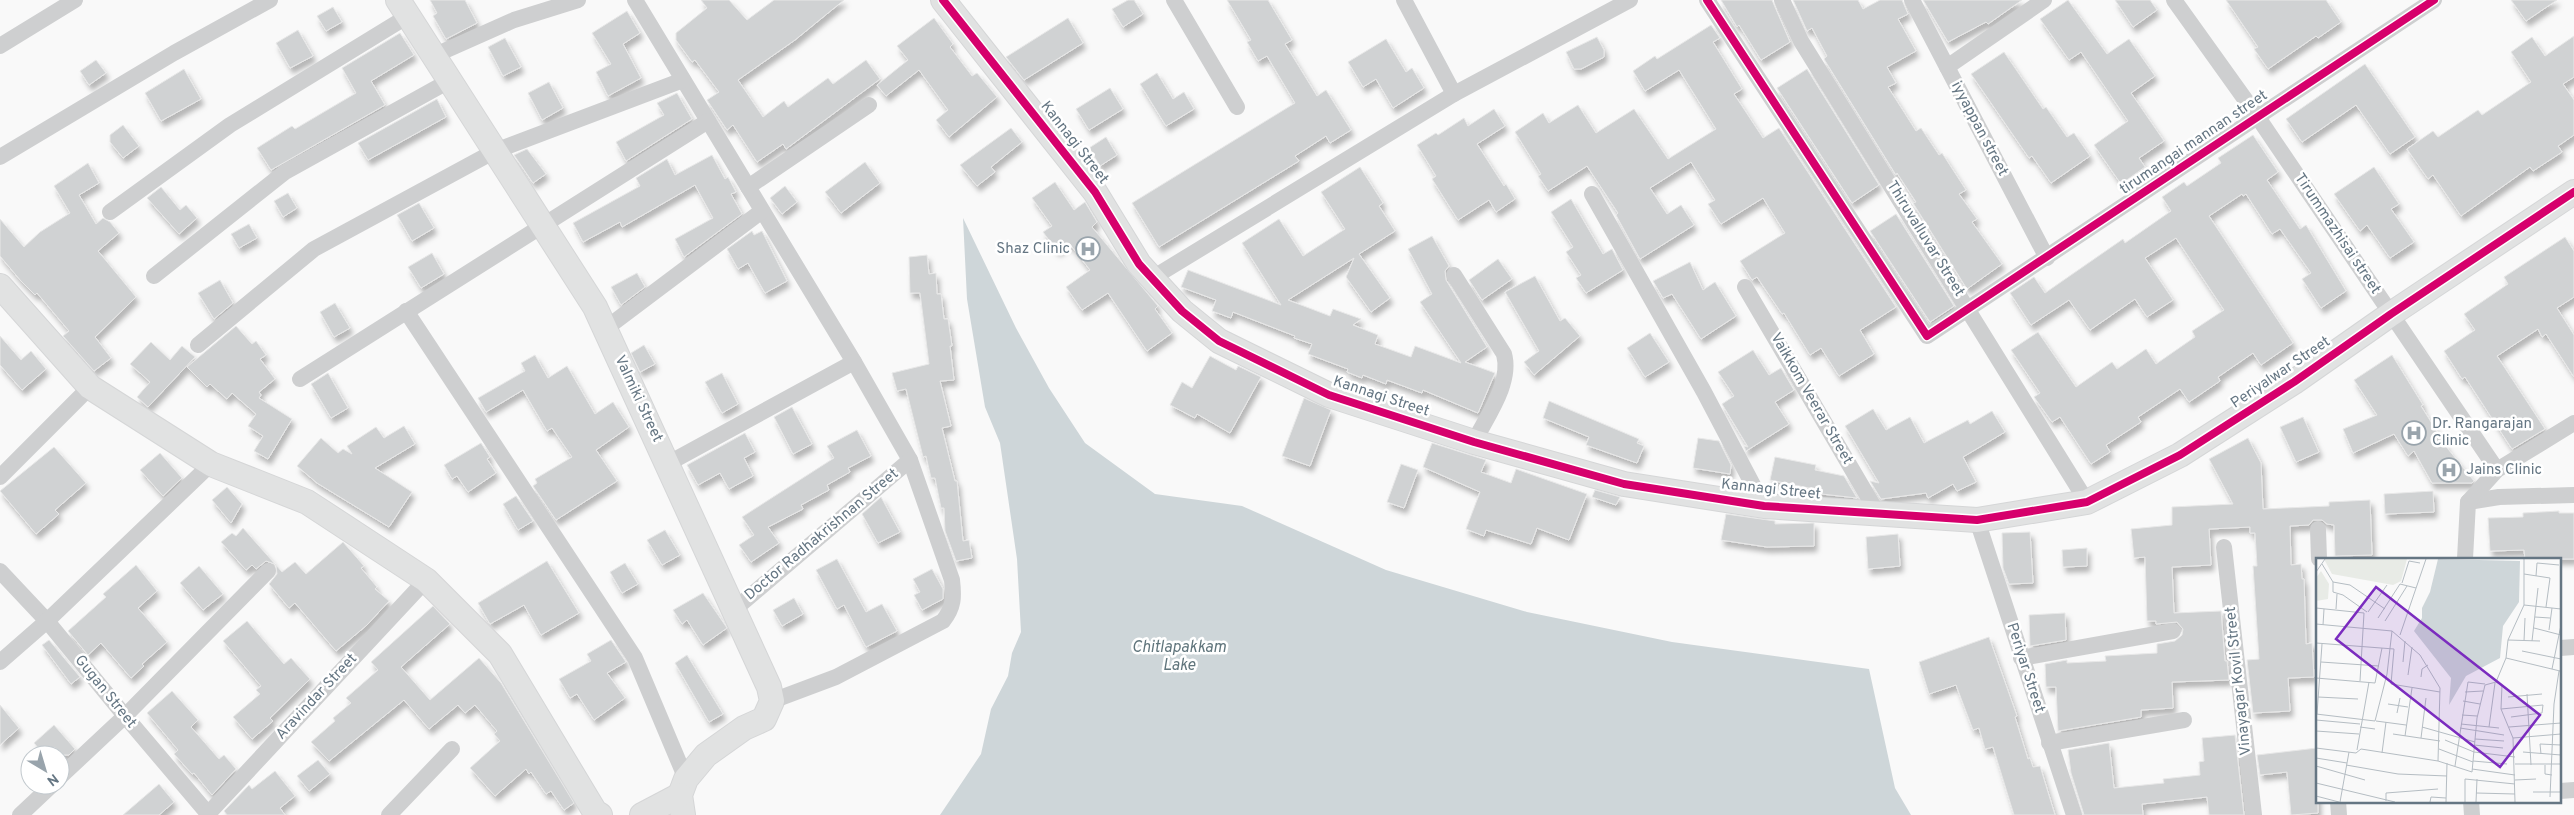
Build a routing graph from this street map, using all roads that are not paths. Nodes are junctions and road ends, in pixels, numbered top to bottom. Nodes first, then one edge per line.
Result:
1 (75, 0) edge
2 (270, 0) edge
3 (578, 0) edge
4 (635, 0) edge
5 (943, 0) edge
6 (1174, 0) edge
7 (1404, 0) edge
8 (1630, 0) edge
9 (1707, 0) edge
10 (1782, 0) edge
11 (1912, 0) edge
12 (2044, 0) edge
13 (2174, 0) edge
14 (2434, 0) edge
15 (403, 8) edge
16 (0, 46) edge
17 (433, 56) junction
18 (1947, 67) junction
19 (449, 80) junction
20 (683, 80) junction
21 (1454, 94) junction
22 (869, 105) dead end
23 (1237, 106) dead end
24 (2258, 116) junction
25 (708, 122) junction
26 (495, 151) junction
27 (0, 157) edge
28 (748, 187) junction
29 (2574, 192) edge
30 (1592, 194) dead end
31 (762, 211) junction
32 (110, 212) dead end
33 (543, 226) junction
34 (2047, 258) junction
35 (1454, 275) dead end
36 (154, 276) dead end
37 (1154, 278) junction
38 (0, 286) edge
39 (1745, 287) dead end
40 (1969, 310) junction
41 (406, 311) junction
42 (2392, 314) junction
43 (605, 329) junction
44 (198, 345) dead end
45 (854, 362) junction
46 (300, 379) dead end
47 (90, 386) junction
48 (2574, 423) edge
49 (1474, 442) junction
50 (910, 460) junction
51 (211, 464) junction
52 (667, 464) junction
53 (2497, 470) junction
54 (0, 477) edge
55 (2574, 495) edge
56 (2087, 502) junction
57 (2468, 502) junction
58 (1764, 506) junction
59 (1877, 512) junction
60 (1977, 520) junction
61 (2318, 529) dead end
62 (2224, 548) dead end
63 (2319, 558) edge
64 (2465, 558) edge
65 (0, 571) edge
66 (268, 571) dead end
67 (426, 580) junction
68 (735, 609) junction
69 (47, 620) junction
70 (2173, 632) dead end
71 (2021, 658) junction
72 (0, 662) edge
73 (772, 701) junction
74 (125, 716) junction
75 (2184, 720) dead end
76 (2050, 744) junction
77 (452, 749) dead end
78 (70, 768) edge
79 (41, 795) edge
80 (683, 796) edge
81 (2338, 802) edge
82 (2471, 802) edge
83 (20, 815) edge
84 (208, 815) edge
85 (389, 815) edge
86 (600, 815) edge
87 (642, 815) edge
88 (2074, 815) edge
89 (2254, 815) edge
90 (2339, 815) edge
91 (2472, 815) edge

1 - 16 street
2 - 27 street
3 - 17 street
4 - 20 street
5 - 37 street, Kannagi Street
6 - 23 street
7 - 21 street
8 - 21 street
9 - 40 street, tirumangai mannan street
10 - 40 street, Thiruvalluvar Street
11 - 18 street, iyyappan street
12 - 18 street
13 - 24 street, Tirummazhisai street
14 - 24 street, tirumangai mannan street
15 - 17 street, Valmiki Street
15 - 32 street
17 - 19 street, Valmiki Street
18 - 34 street, iyyappan street
19 - 26 street, Valmiki Street
19 - 36 street
20 - 25 street
20 - 26 street
21 - 37 street
22 - 28 street
24 - 34 street, tirumangai mannan street
24 - 42 street, Tirummazhisai street
25 - 28 street
25 - 33 street
26 - 33 street, Valmiki Street
26 - 44 street
28 - 31 street
29 - 42 street, Periyalwar Street
30 - 58 street
31 - 43 street
31 - 45 street
33 - 41 street
33 - 43 street, Valmiki Street
34 - 40 street, tirumangai mannan street
35 - 49 street
37 - 49 street, Kannagi Street
38 - 47 street
39 - 59 street, Vaikkom Veerar Street
40 - 56 street, Thiruvalluvar Street
41 - 46 street
41 - 80 street
42 - 53 street, Tirummazhisai street
42 - 56 street, Periyalwar Street
43 - 52 street, Valmiki Street
45 - 50 street
45 - 52 street
47 - 51 street
47 - 54 street
48 - 53 street
49 - 58 street, Kannagi Street
50 - 68 street, Doctor Radhakrishnan Street
50 - 73 street
51 - 67 street
51 - 69 street
52 - 68 street, Valmiki Street
53 - 57 street
55 - 57 street
56 - 60 street, Periyalwar Street
57 - 64 street
58 - 59 street, Kannagi Street
59 - 60 street, Kannagi Street
60 - 71 street, Periyar Street
61 - 63 street
62 - 89 street, Vinayagar Kovil Street
65 - 69 street, Gugan Street
66 - 74 street
67 - 84 street, Aravindar Street
67 - 86 street
68 - 73 street, Valmiki Street
69 - 72 street
69 - 74 street, Gugan Street
70 - 71 street
71 - 76 street, Periyar Street
73 - 80 street
74 - 78 street
74 - 84 street, Gugan Street
75 - 76 street
76 - 88 street, Periyar Street
77 - 85 street
79 - 83 street
80 - 87 street
81 - 90 street
82 - 91 street

